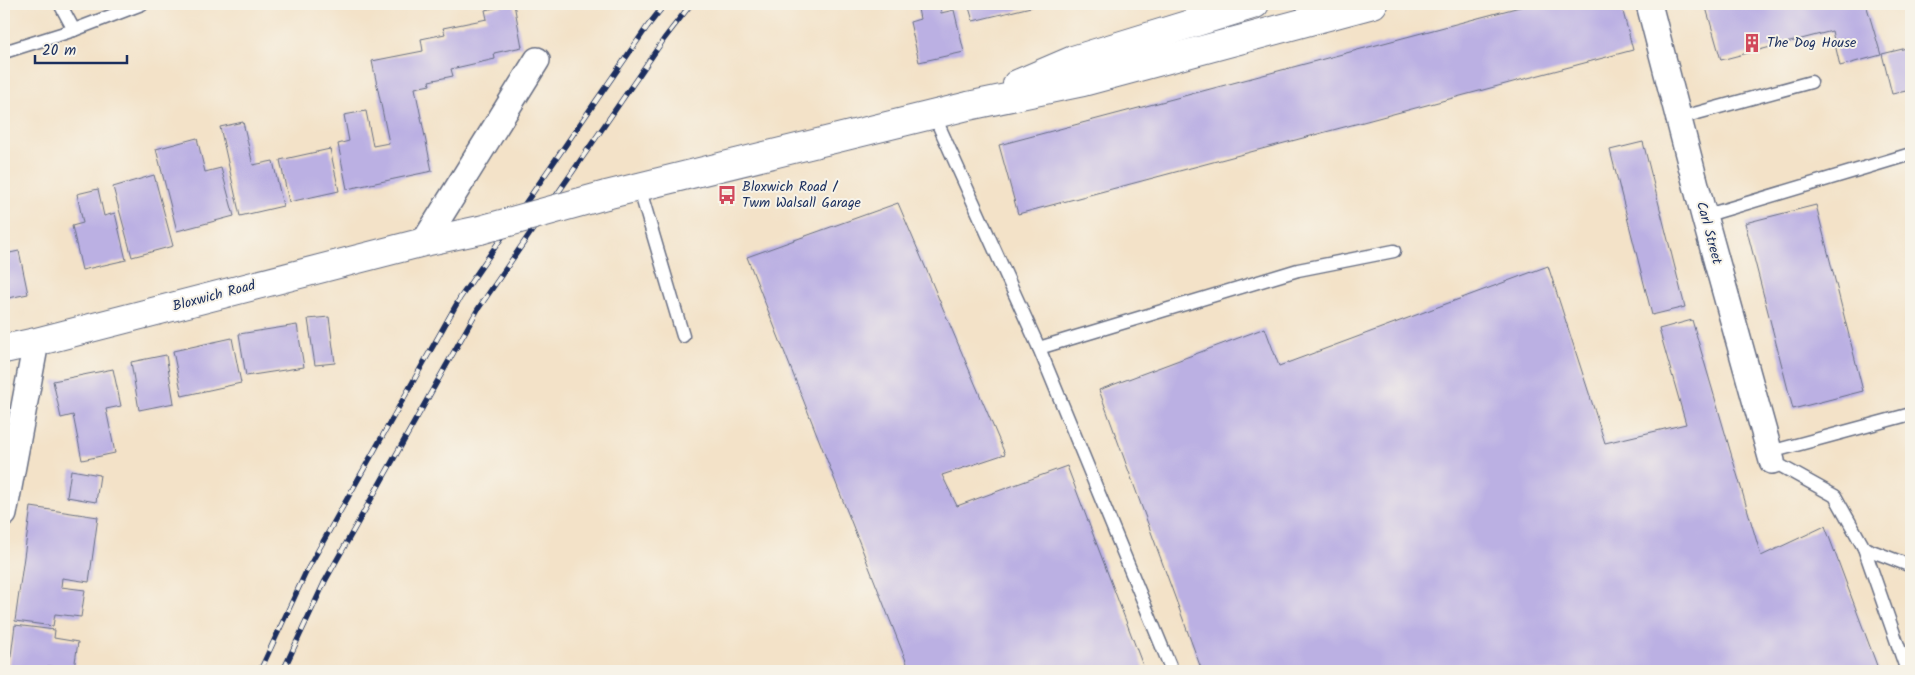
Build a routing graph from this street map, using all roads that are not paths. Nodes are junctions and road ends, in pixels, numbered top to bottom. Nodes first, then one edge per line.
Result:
1 (60, 4) edge
2 (142, 4) edge
3 (1255, 4) edge
4 (1373, 4) edge
5 (1649, 4) edge
6 (74, 30) junction
7 (4, 52) edge
8 (537, 60) dead end
9 (1811, 82) dead end
10 (968, 106) junction
11 (934, 115) junction
12 (1679, 118) junction
13 (1911, 154) edge
14 (639, 187) junction
15 (1704, 216) junction
16 (424, 242) junction
17 (1394, 251) dead end
18 (683, 336) dead end
19 (36, 342) junction
20 (1039, 348) junction
21 (4, 349) edge
22 (1911, 414) edge
23 (1771, 456) junction
24 (4, 514) edge
25 (1864, 548) junction
26 (1911, 566) edge
27 (1172, 671) edge
28 (1907, 671) edge

1 - 6 lane
2 - 6 lane
3 - 10 main road
4 - 10 main road
5 - 12 street, Carl Street
6 - 7 lane
8 - 16 street
9 - 12 lane
10 - 11 main road, Bloxwich Road
11 - 14 main road, Bloxwich Road
11 - 20 lane
12 - 15 street, Carl Street
13 - 15 lane
14 - 16 main road, Bloxwich Road, bridge
14 - 18 lane
15 - 23 street, Carl Street
16 - 19 main road, Bloxwich Road
17 - 20 lane
19 - 21 main road, Bloxwich Road
19 - 24 street
20 - 27 lane
22 - 23 lane
23 - 25 lane
25 - 26 lane
25 - 28 lane

